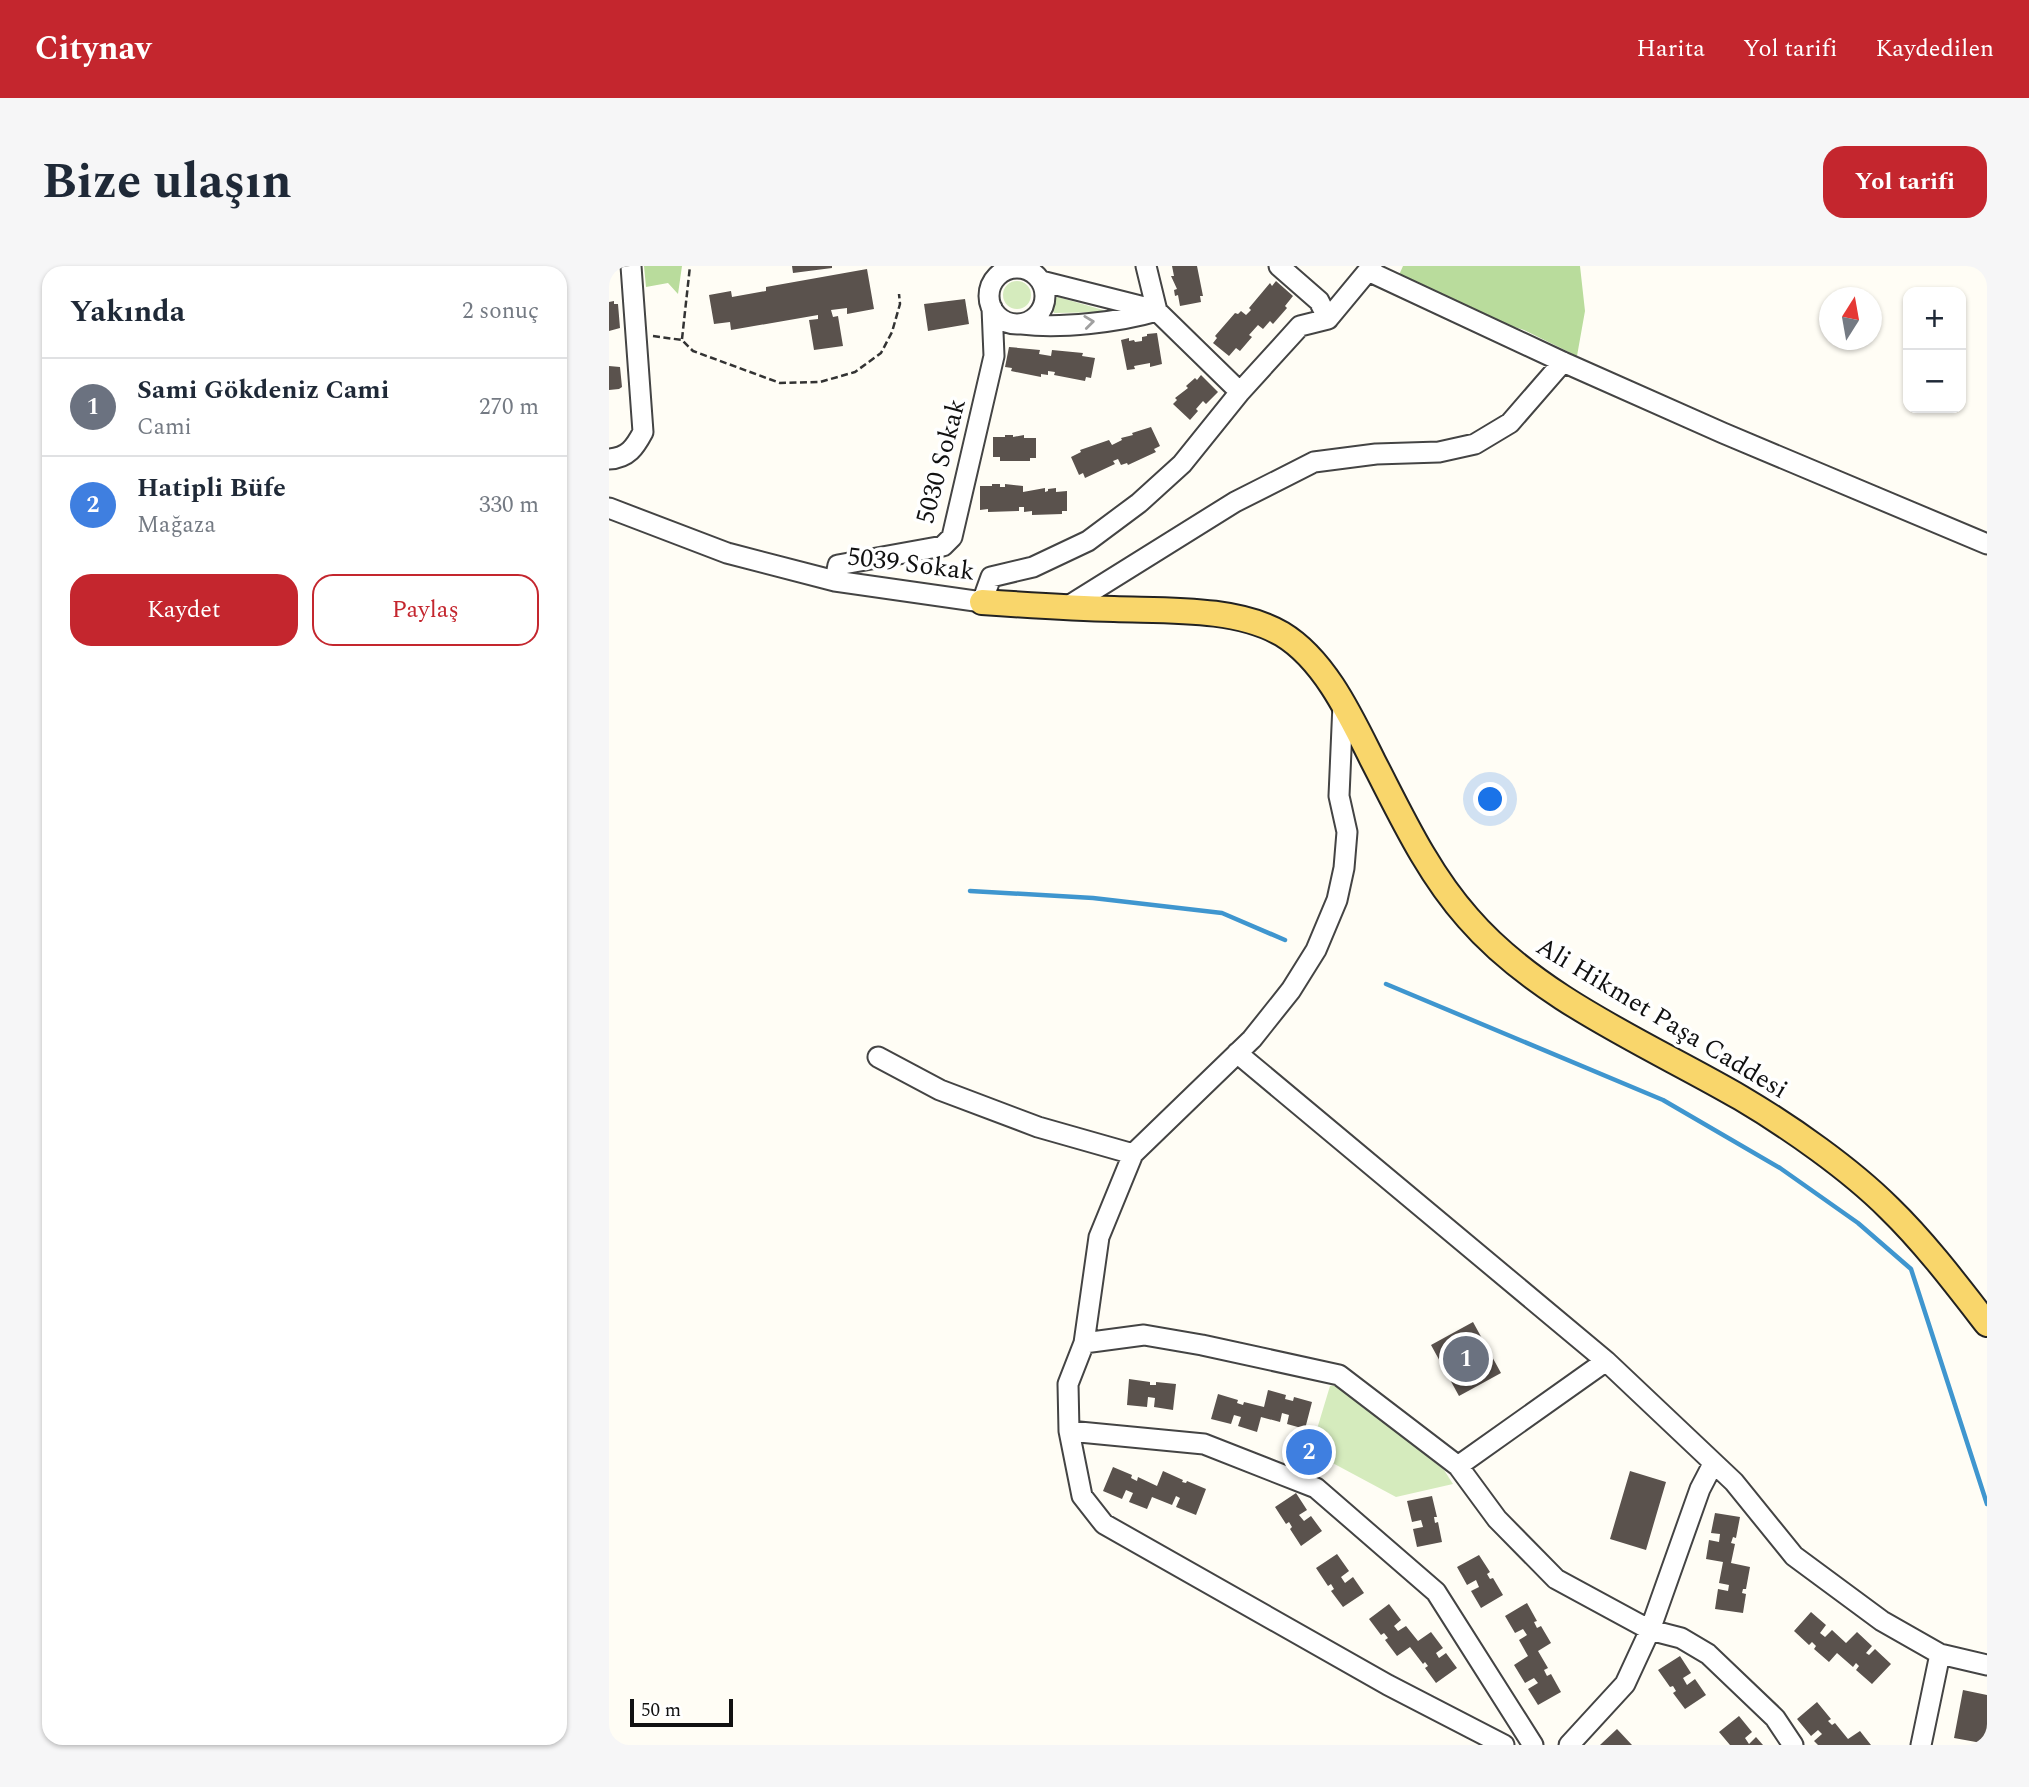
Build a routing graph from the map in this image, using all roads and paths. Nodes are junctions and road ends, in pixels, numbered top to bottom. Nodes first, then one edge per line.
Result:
1 (631, 266) edge
2 (689, 266) edge
3 (1279, 266) edge
4 (1144, 268) edge
5 (1370, 269) edge
6 (990, 274) edge
7 (1041, 281) junction
8 (899, 294) dead end
9 (992, 308) junction
10 (1157, 310) junction
11 (1328, 319) junction
12 (1022, 324) junction
13 (636, 334) junction
14 (682, 340) junction
15 (1563, 362) junction
16 (1240, 392) junction
17 (609, 459) edge
18 (609, 508) edge
19 (1987, 544) edge
20 (835, 581) junction
21 (982, 603) junction
22 (1065, 608) junction
23 (1343, 703) junction
24 (1237, 1053) junction
25 (878, 1057) dead end
26 (1133, 1154) junction
27 (1987, 1324) edge
28 (1084, 1343) junction
29 (1606, 1361) junction
30 (1069, 1430) junction
31 (1713, 1464) junction
32 (1458, 1466) junction
33 (1650, 1630) junction
34 (1940, 1654) junction
35 (1987, 1665) edge
36 (1504, 1745) edge
37 (1533, 1745) edge
38 (1569, 1745) edge
39 (1793, 1745) edge
40 (1921, 1745) edge

1 - 13 street
2 - 14 path
3 - 11 street
4 - 10 street
5 - 11 street
5 - 15 street
6 - 7 street
6 - 9 street
7 - 10 street
7 - 12 street
8 - 14 path
9 - 12 street
9 - 20 street, 5030 Sokak
12 -> 10 street
10 - 16 street
11 - 16 street, 5039 Sokak
13 - 14 path
13 - 17 street
15 - 19 street
15 - 22 street
16 - 21 street, 5039 Sokak
18 - 20 street, 5039 Sokak
20 - 21 street, 5039 Sokak
21 - 22 main road, Ali Hikmet Paşa Caddesi
22 - 23 main road, Ali Hikmet Paşa Caddesi
23 - 24 street
23 - 27 main road, Ali Hikmet Paşa Caddesi
24 - 26 street
24 - 29 street
25 - 26 street
26 - 28 street
28 - 30 street
28 - 32 street
29 - 31 street
29 - 32 street
30 - 36 street
30 - 37 street
31 - 33 street
31 - 34 street
32 - 33 street
33 - 38 street
33 - 39 street
34 - 35 street
34 - 40 street

